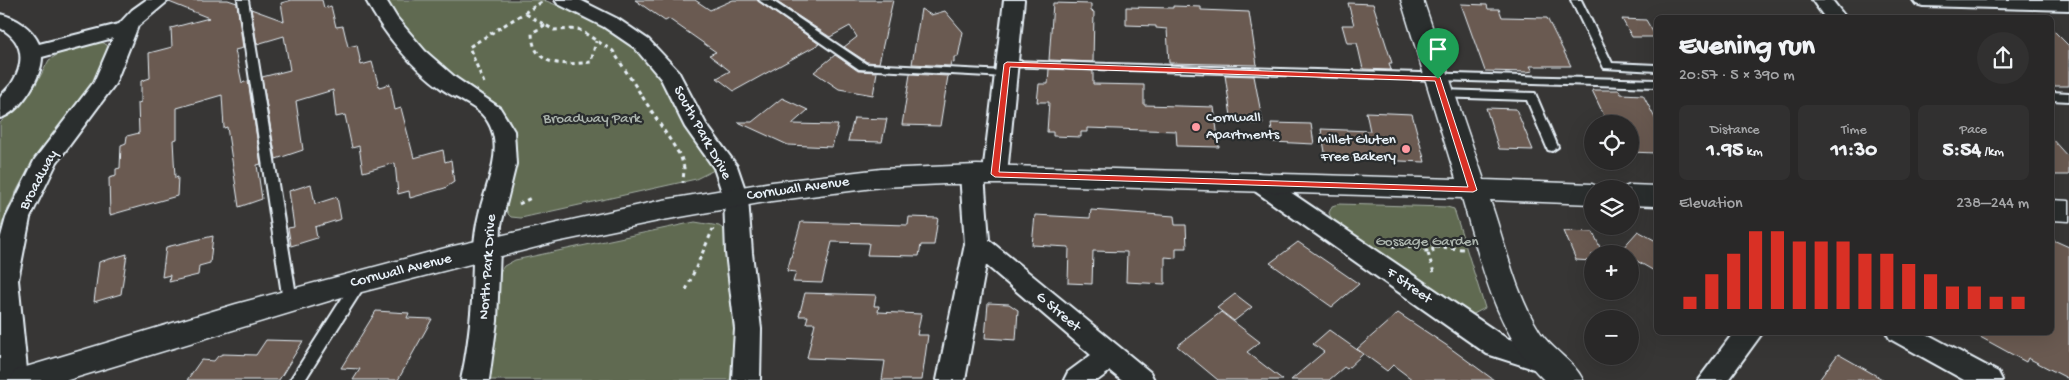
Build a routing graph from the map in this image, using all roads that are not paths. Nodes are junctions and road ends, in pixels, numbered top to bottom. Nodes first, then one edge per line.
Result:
1 (159, 0) edge
2 (243, 0) edge
3 (376, 0) edge
4 (565, 0) edge
5 (764, 0) edge
6 (1014, 0) edge
7 (1412, 0) edge
8 (1576, 0) edge
9 (1822, 0) edge
10 (1923, 0) edge
11 (2069, 4) edge
12 (1834, 15) edge
13 (0, 20) edge
14 (127, 28) junction
15 (31, 53) junction
16 (1654, 68) edge
17 (1007, 69) junction
18 (1654, 84) edge
19 (1440, 86) junction
20 (2054, 96) edge
21 (2069, 97) edge
22 (0, 111) edge
23 (1552, 147) dead end
24 (983, 174) junction
25 (1257, 181) junction
26 (1473, 190) junction
27 (1584, 194) edge
28 (736, 198) junction
29 (2054, 210) edge
30 (2069, 211) edge
31 (2054, 216) edge
32 (2069, 223) edge
33 (977, 244) junction
34 (487, 250) junction
35 (360, 282) junction
36 (290, 301) junction
37 (1748, 335) edge
38 (1906, 335) edge
39 (1110, 355) junction
40 (1555, 371) edge
41 (14, 380) edge
42 (26, 380) edge
43 (297, 380) edge
44 (475, 380) edge
45 (746, 380) edge
46 (951, 380) edge
47 (1078, 380) edge
48 (1140, 380) edge
49 (1712, 380) edge
50 (1988, 380) edge

1 - 14 street
2 - 36 lane
3 - 34 street, North Park Drive
4 - 28 street, South Park Drive
5 - 17 lane
6 - 17 street
7 - 19 main road
8 - 16 lane
9 - 12 street
10 - 11 street
13 - 15 street
14 - 15 street
14 - 41 street, Broadway
15 - 22 street
17 - 19 lane
17 - 24 street
18 - 19 lane
19 - 23 lane
19 - 26 main road
20 - 21 lane
24 - 25 main road, Cornwall Avenue
24 - 28 main road, Cornwall Avenue
24 - 33 street
25 - 26 main road, Cornwall Avenue
25 - 40 street, F Street
26 - 27 main road, Cornwall Avenue
26 - 40 main road
28 - 34 main road, Cornwall Avenue
28 - 45 street, South Park Drive
29 - 30 main road
31 - 32 street
33 - 39 street, G Street
33 - 46 street
34 - 35 main road, Cornwall Avenue
34 - 44 street, North Park Drive
35 - 36 main road, Cornwall Avenue
35 - 43 lane
36 - 42 main road, Cornwall Avenue
37 - 49 street
38 - 50 street
39 - 47 street
39 - 48 street, G Street

